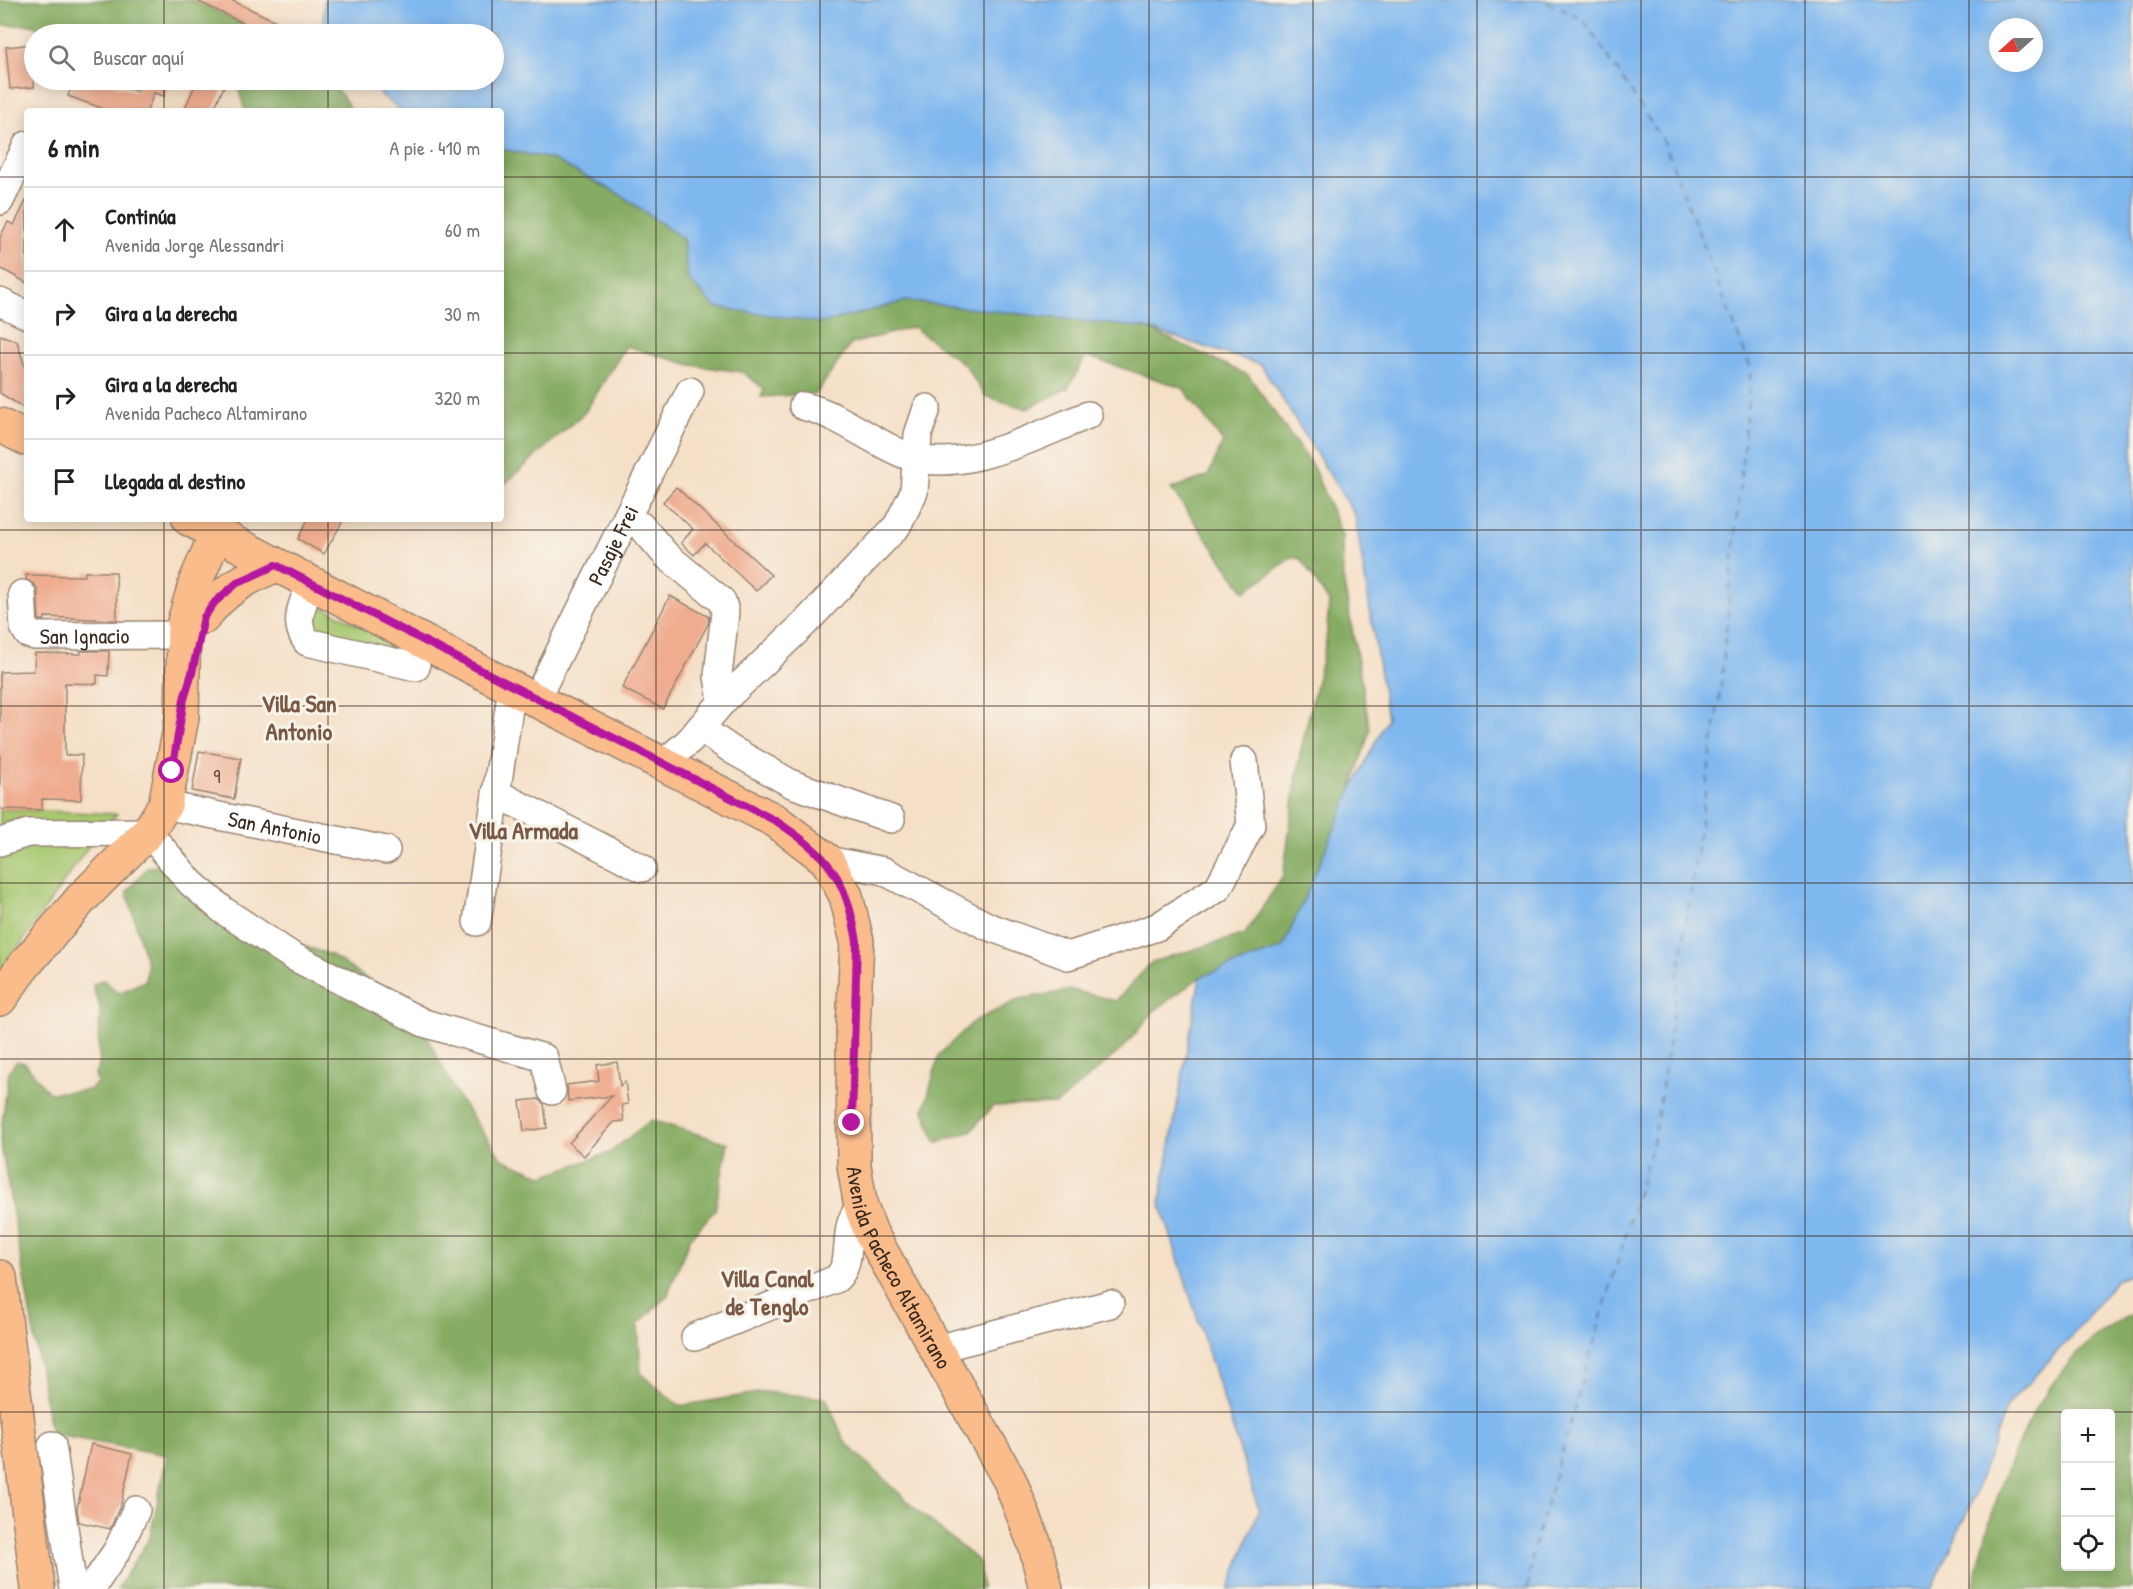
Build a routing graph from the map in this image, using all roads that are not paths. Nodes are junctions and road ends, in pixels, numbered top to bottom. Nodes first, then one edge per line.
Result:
1 (24, 152) edge
2 (0, 201) edge
3 (0, 302) edge
4 (24, 314) edge
5 (690, 391) dead end
6 (803, 406) dead end
7 (927, 408) dead end
8 (1088, 415) dead end
9 (0, 425) edge
10 (24, 437) edge
11 (916, 459) junction
12 (180, 522) edge
13 (641, 526) dead end
14 (213, 532) edge
15 (276, 565) junction
16 (311, 582) junction
17 (22, 594) dead end
18 (191, 619) junction
19 (416, 667) dead end
20 (524, 694) junction
21 (722, 702) junction
22 (700, 728) junction
23 (1244, 761) dead end
24 (664, 763) junction
25 (496, 793) junction
26 (165, 805) junction
27 (891, 819) dead end
28 (148, 832) junction
29 (0, 842) edge
30 (386, 850) dead end
31 (827, 860) junction
32 (642, 868) dead end
33 (477, 922) dead end
34 (0, 999) edge
35 (552, 1091) dead end
36 (861, 1208) junction
37 (0, 1277) edge
38 (1110, 1304) dead end
39 (695, 1337) dead end
40 (936, 1349) junction
41 (52, 1445) dead end
42 (136, 1510) dead end
43 (38, 1589) edge
44 (73, 1589) edge
45 (91, 1589) edge
46 (1046, 1589) edge

1 - 2 street
3 - 4 street
5 - 20 street, Pasaje Frei
6 - 11 street
7 - 11 street
8 - 11 street
9 - 10 main road
11 - 21 street
12 - 18 main road
13 - 21 street
14 - 15 main road, Avenida Pacheco Altamirano
14 - 18 main road
15 - 16 main road, Avenida Pacheco Altamirano
15 - 18 main road
16 - 19 street
16 - 20 main road, Avenida Pacheco Altamirano
17 - 18 street, San Ignacio
18 - 26 main road
20 - 24 main road, Avenida Pacheco Altamirano
20 - 25 street, Pasaje Frei
21 - 22 street
22 - 24 street
22 - 27 street
23 - 31 street
24 - 31 main road, Avenida Pacheco Altamirano
25 - 32 street
25 - 33 street, Pasaje Frei
26 - 28 main road
26 - 30 street, San Antonio
28 - 29 street
28 - 34 main road
28 - 35 street
31 - 36 main road, Avenida Pacheco Altamirano
36 - 39 street
36 - 40 main road, Avenida Pacheco Altamirano
37 - 43 main road
38 - 40 street
40 - 46 main road, Avenida Pacheco Altamirano
41 - 44 street
42 - 45 street

